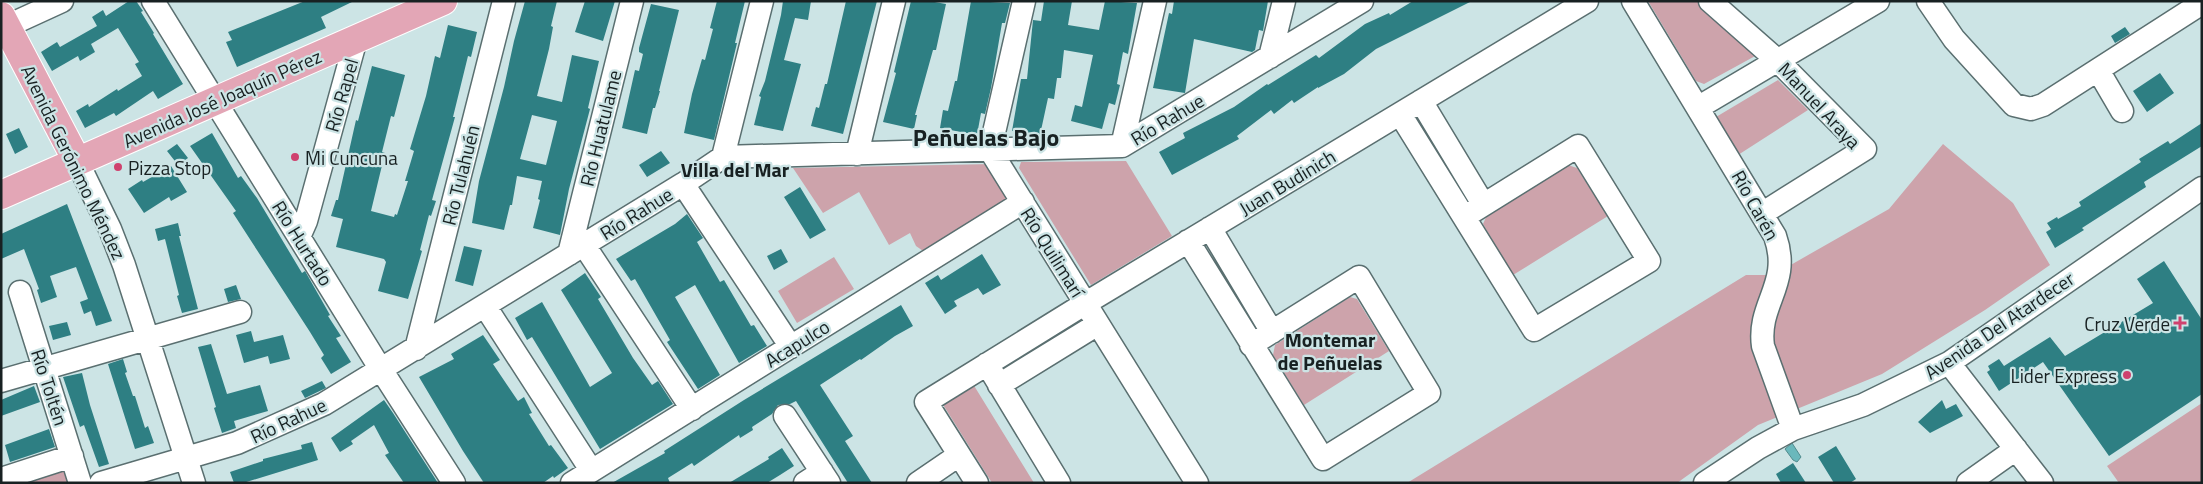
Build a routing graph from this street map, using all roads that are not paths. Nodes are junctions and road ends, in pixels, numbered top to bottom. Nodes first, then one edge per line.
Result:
1 (62, 1) edge
2 (153, 1) edge
3 (443, 1) edge
4 (504, 1) edge
5 (632, 1) edge
6 (762, 1) edge
7 (894, 1) edge
8 (1024, 1) edge
9 (1155, 1) edge
10 (1284, 1) edge
11 (1362, 1) edge
12 (1587, 1) edge
13 (1633, 1) edge
14 (1710, 1) edge
15 (1928, 1) edge
16 (1865, 4) edge
17 (2192, 5) edge
18 (3, 24) edge
19 (356, 39) junction
20 (1270, 57) junction
21 (1778, 61) junction
22 (2098, 70) junction
23 (214, 101) junction
24 (1421, 101) junction
25 (1699, 107) junction
26 (2122, 111) dead end
27 (1400, 114) junction
28 (1122, 146) junction
29 (990, 150) junction
30 (857, 154) junction
31 (723, 157) junction
32 (77, 161) junction
33 (684, 184) junction
34 (2202, 188) edge
35 (1, 195) edge
36 (1023, 202) junction
37 (1484, 204) junction
38 (1763, 213) junction
39 (1464, 217) junction
40 (1210, 228) junction
41 (299, 237) junction
42 (1188, 241) junction
43 (576, 250) junction
44 (20, 292) dead end
45 (1086, 303) junction
46 (485, 306) junction
47 (240, 312) dead end
48 (1098, 324) junction
49 (1272, 332) junction
50 (148, 339) junction
51 (1251, 345) junction
52 (791, 348) junction
53 (416, 349) junction
54 (1948, 363) junction
55 (988, 364) junction
56 (44, 369) junction
57 (381, 370) junction
58 (1, 382) edge
59 (999, 384) junction
60 (692, 409) junction
61 (785, 416) dead end
62 (1793, 429) junction
63 (2016, 449) junction
64 (960, 455) junction
65 (72, 456) junction
66 (187, 459) junction
67 (591, 470) junction
68 (1, 479) edge
69 (818, 479) edge
70 (80, 483) edge
71 (101, 483) edge
72 (194, 483) edge
73 (454, 483) edge
74 (572, 483) edge
75 (918, 483) edge
76 (977, 483) edge
77 (1059, 483) edge
78 (1197, 483) edge
79 (1704, 483) edge
80 (1968, 483) edge
81 (2042, 483) edge

1 - 18 street
2 - 23 street, Río Hurtado
3 - 19 main road, Avenida José Joaquín Pérez
4 - 53 street, Río Tulahuén
5 - 43 street, Río Huatulame
6 - 31 street
7 - 30 street
8 - 29 street
9 - 28 street
10 - 20 street
11 - 20 street, Río Rahue
12 - 24 street, Juan Budinich
13 - 25 street, Río Carén
14 - 21 street, Manuel Araya
15 - 22 street
16 - 21 street
17 - 22 street
18 - 32 main road, Avenida Gerónimo Méndez
19 - 23 main road, Avenida José Joaquín Pérez
19 - 41 street, Río Rapel
20 - 28 street, Río Rahue
21 - 25 street
21 - 38 street, Manuel Araya
22 - 26 street
23 - 32 main road, Avenida José Joaquín Pérez
23 - 41 street, Río Hurtado
24 - 27 street, Juan Budinich
24 - 37 street
25 - 38 street, Río Carén
27 - 39 street
27 - 40 street, Juan Budinich
28 - 29 street, Río Rahue
29 - 30 street, Río Rahue
29 - 36 street, Río Quilimarí
30 - 31 street, Río Rahue
31 - 33 street, Río Rahue
32 - 35 main road, Avenida José Joaquín Pérez
32 - 50 street, Avenida Gerónimo Méndez
33 - 43 street, Río Rahue
33 - 52 street
34 - 54 street, Avenida Del Atardecer
36 - 45 street, Río Quilimarí
36 - 52 street, Acapulco
37 - 39 street
37 - 39 street
38 - 62 street, Río Carén
40 - 42 street, Juan Budinich
40 - 49 street
41 - 57 street, Río Hurtado
42 - 45 street, Juan Budinich
42 - 51 street
43 - 46 street, Río Rahue
43 - 60 street
44 - 56 street, Río Toltén
45 - 48 street, Río Quilimarí
45 - 55 street, Juan Budinich
46 - 53 street, Río Rahue
46 - 67 street
47 - 50 street
48 - 59 street
48 - 78 street, Río Quilimarí
49 - 51 street
49 - 51 street
50 - 56 street
50 - 66 street, Avenida Gerónimo Méndez
52 - 60 street, Acapulco
53 - 57 street, Río Rahue
54 - 62 street, Avenida Del Atardecer
54 - 63 street
55 - 59 street
55 - 64 street, Juan Budinich
56 - 58 street
56 - 65 street, Río Toltén
57 - 66 street, Río Rahue
57 - 73 street, Río Hurtado
59 - 77 street
60 - 67 street, Acapulco
61 - 69 street
62 - 79 street, Avenida Del Atardecer
63 - 80 street
63 - 81 street
64 - 75 street
64 - 76 street, Juan Budinich
65 - 68 street
65 - 70 street, Río Toltén
66 - 71 street, Río Rahue
66 - 72 street, Avenida Gerónimo Méndez
67 - 74 street, Acapulco

